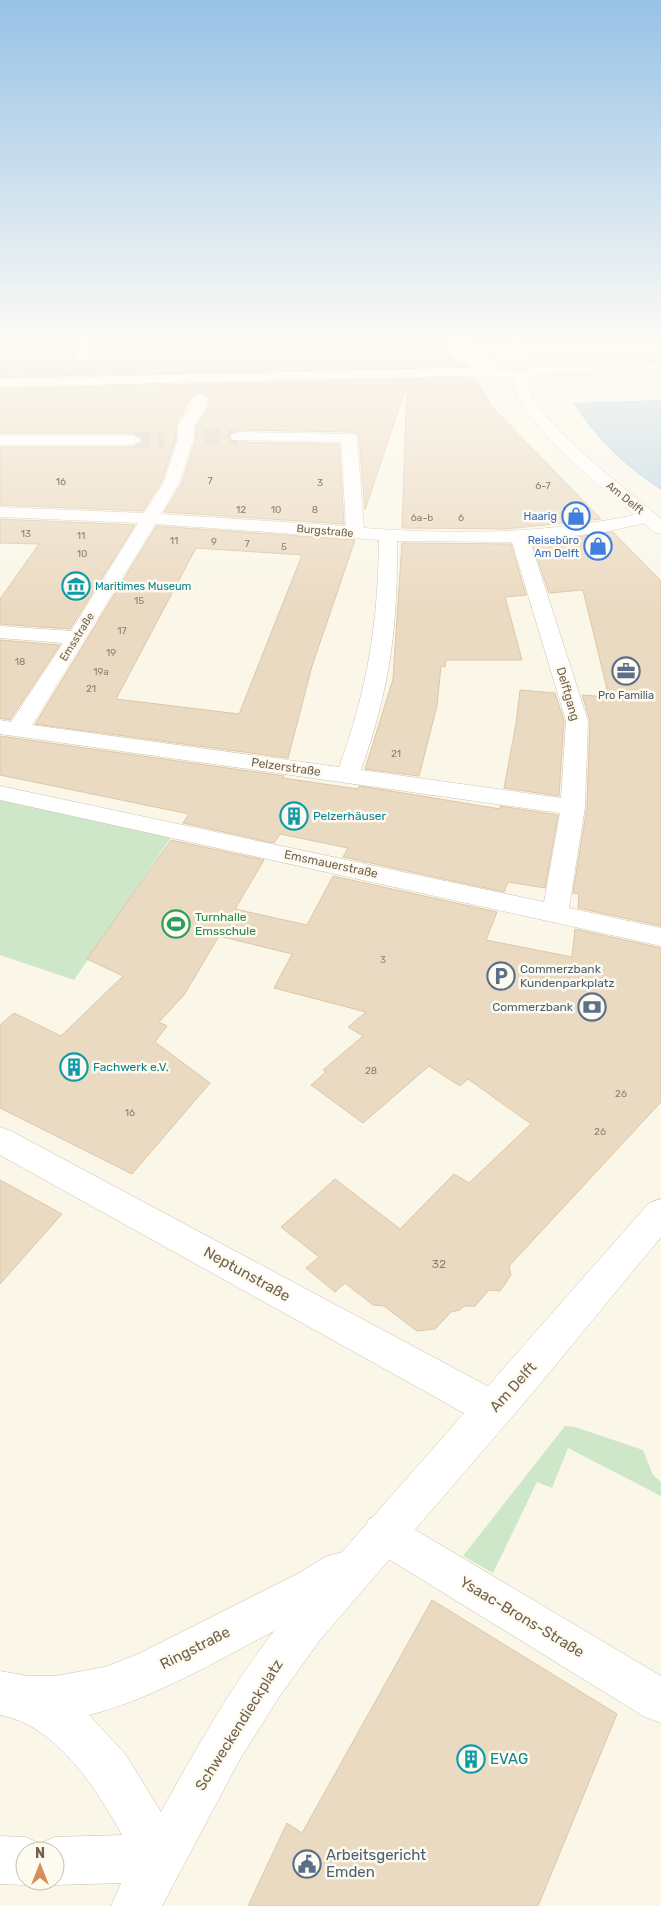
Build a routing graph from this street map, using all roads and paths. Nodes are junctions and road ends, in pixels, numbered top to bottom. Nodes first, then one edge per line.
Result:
1 (186, 430) edge
2 (552, 430) edge
3 (204, 437) tunnel mouth
4 (238, 437) tunnel mouth
5 (186, 438) junction
6 (169, 439) tunnel mouth
7 (0, 440) edge
8 (134, 440) tunnel mouth
9 (0, 512) edge
10 (150, 518) junction
11 (655, 523) edge
12 (355, 534) junction
13 (388, 536) junction
14 (520, 538) junction
15 (0, 632) edge
16 (77, 638) junction
17 (9, 728) edge
18 (348, 775) junction
19 (0, 793) edge
20 (573, 807) junction
21 (555, 914) junction
22 (661, 937) edge
23 (0, 1140) edge
24 (661, 1213) edge
25 (493, 1409) junction
26 (372, 1546) junction
27 (8, 1695) edge
28 (661, 1701) edge
29 (160, 1858) junction
30 (0, 1860) edge
31 (15, 1861) edge
32 (65, 1861) edge
33 (135, 1906) edge

1 - 5 street, Emsstraße
2 - 11 street, Am Delft
3 - 5 street
4 - 12 street
5 - 6 street
5 - 10 street, Emsstraße
7 - 8 street
9 - 10 street, Burgstraße
10 - 12 street, Burgstraße
10 - 16 street, Emsstraße
11 - 14 street, Burgstraße
12 - 13 street, Burgstraße
13 - 14 street, Burgstraße
13 - 18 street
14 - 20 street, Delftgang
15 - 16 street
16 - 17 street, Emsstraße
17 - 18 street, Pelzerstraße
18 - 20 street, Pelzerstraße
19 - 21 street, Emsmauerstraße
20 - 21 street, Delftgang
21 - 22 street, Emsmauerstraße
23 - 25 street, Neptunstraße
24 - 25 street, Am Delft
25 - 26 street, Am Delft
26 - 27 street, Ringstraße
26 - 28 street, Ysaac-Brons-Straße
26 - 29 street, Schweckendieckplatz
27 - 29 street, Ringstraße
29 - 32 street
29 - 33 street, Schweckendieckplatz
30 - 31 street

